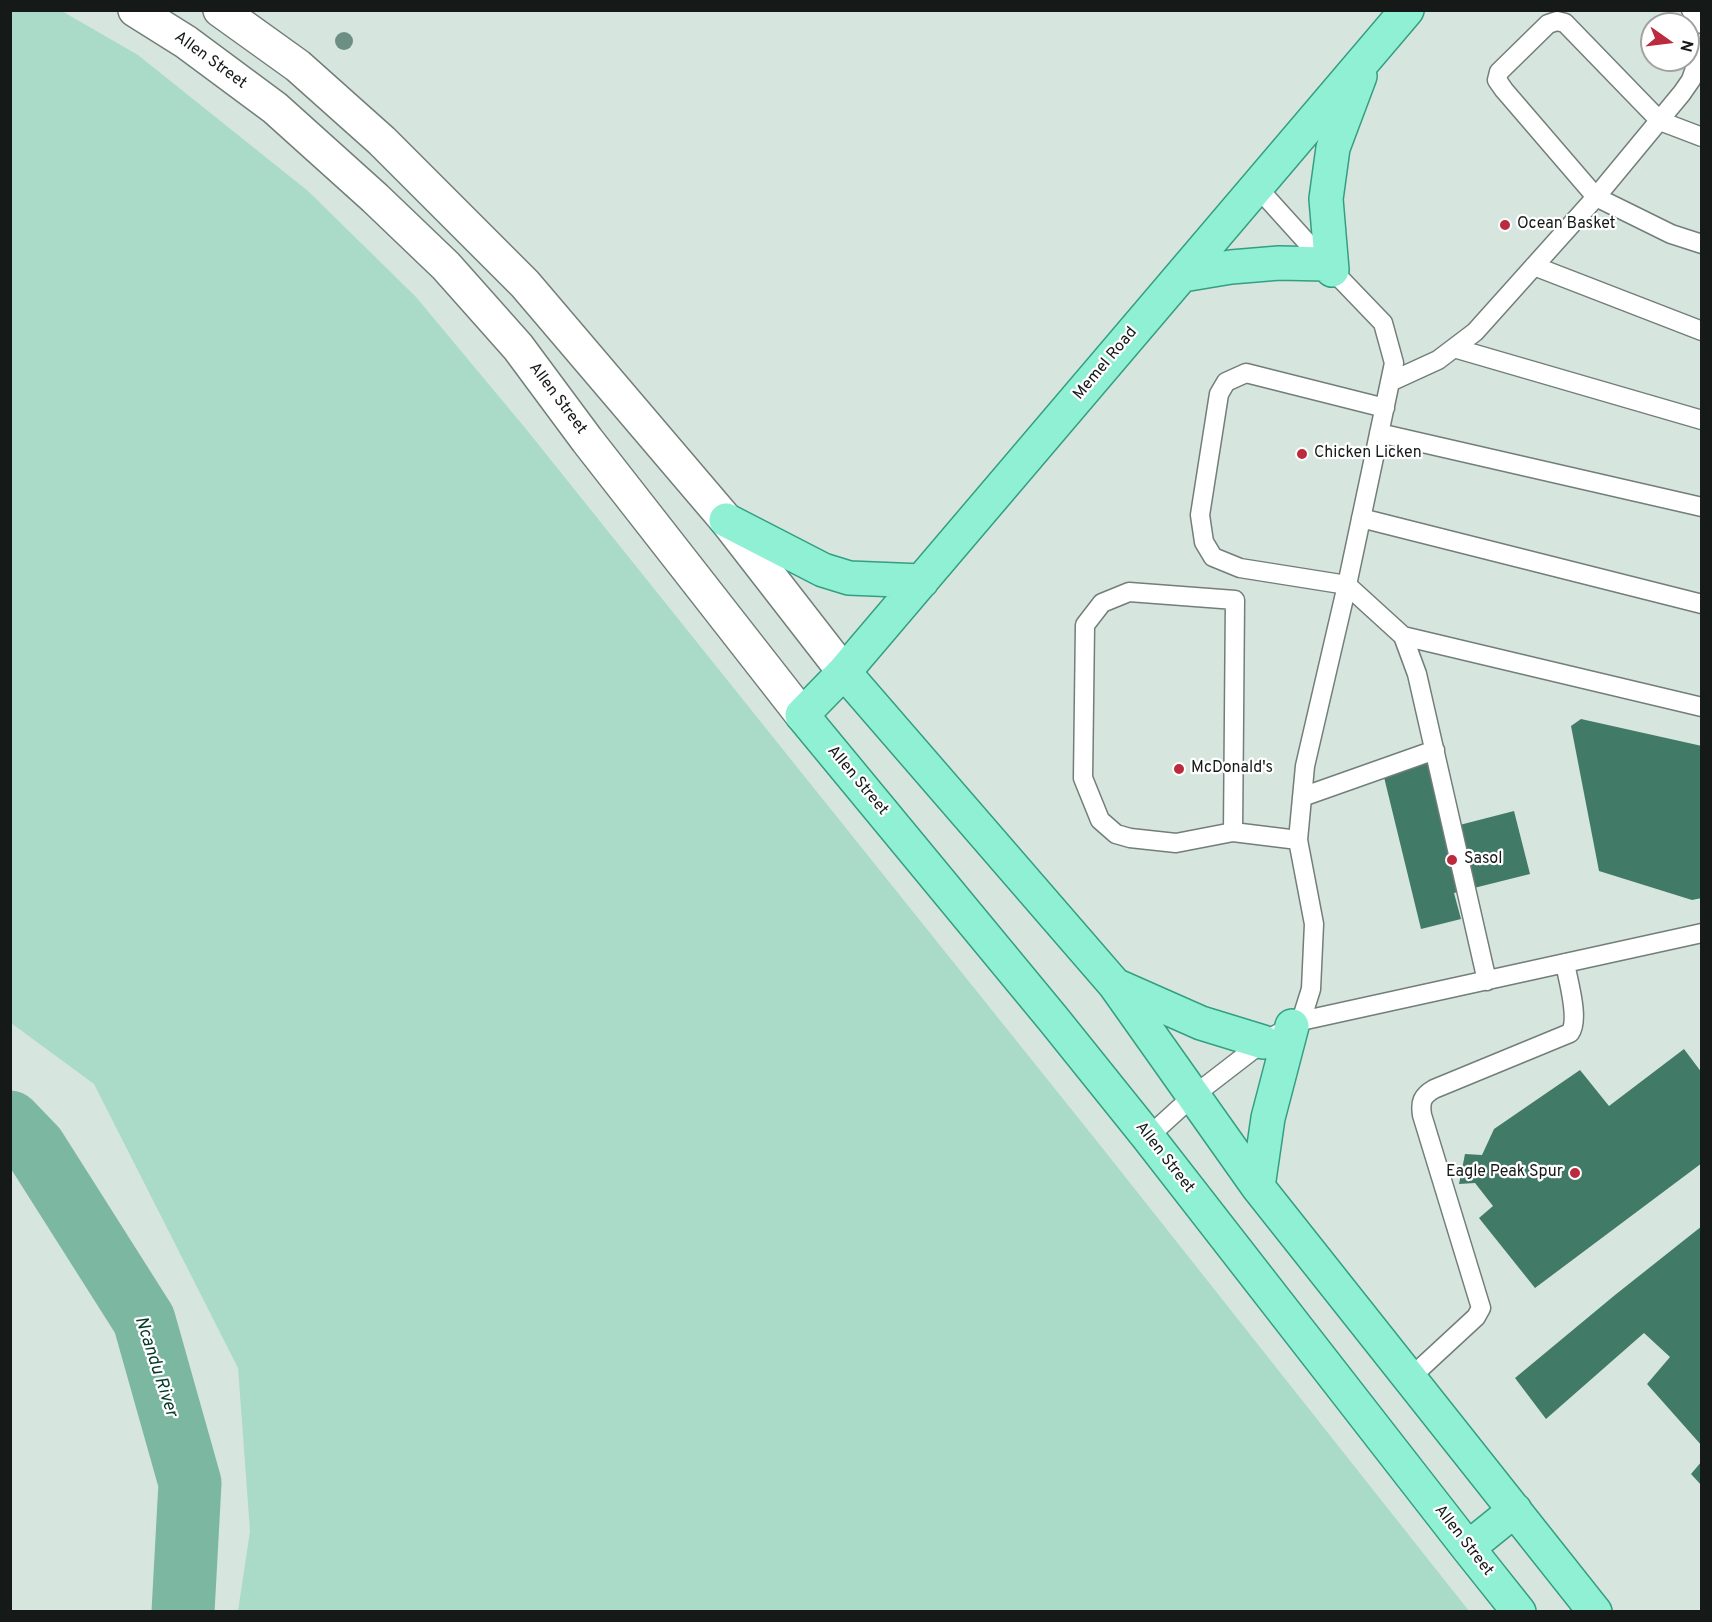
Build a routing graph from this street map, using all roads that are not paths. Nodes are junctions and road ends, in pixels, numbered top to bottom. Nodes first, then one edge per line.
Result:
1 (135, 10) edge
2 (220, 10) edge
3 (1407, 10) edge
4 (1691, 10) edge
5 (1701, 24) edge
6 (1701, 48) edge
7 (1368, 55) junction
8 (1660, 121) junction
9 (1701, 137) edge
10 (1257, 187) junction
11 (1596, 197) junction
12 (1701, 244) edge
13 (1534, 266) junction
14 (1329, 267) junction
15 (1183, 275) junction
16 (1701, 331) edge
17 (1454, 348) junction
18 (1390, 382) junction
19 (1384, 408) junction
20 (1701, 420) edge
21 (1379, 433) junction
22 (1701, 507) edge
23 (1361, 518) junction
24 (726, 520) junction
25 (1240, 568) junction
26 (922, 581) junction
27 (1347, 585) junction
28 (1235, 600) junction
29 (1701, 604) edge
30 (1404, 636) junction
31 (844, 672) junction
32 (1701, 708) edge
33 (802, 715) junction
34 (1436, 750) junction
35 (1302, 797) junction
36 (1233, 832) junction
37 (1298, 840) junction
38 (1701, 933) edge
39 (1565, 963) junction
40 (1487, 981) junction
41 (1116, 985) junction
42 (1296, 1024) junction
43 (1263, 1042) junction
44 (1193, 1096) junction
45 (1148, 1137) junction
46 (1258, 1187) junction
47 (1410, 1378) junction
48 (1515, 1510) junction
49 (1468, 1548) junction
50 (1520, 1611) edge
51 (1595, 1611) edge

1 - 33 street, Allen Street
2 - 24 street
3 - 7 main road, Memel Road
4 - 5 lane
6 - 8 lane
7 - 10 main road, Memel Road
7 - 14 main road
8 - 9 lane
8 - 11 lane
8 - 11 lane
10 - 14 lane
10 - 15 main road, Memel Road
11 - 12 lane
11 - 13 lane
13 - 16 lane
13 - 17 lane
14 - 15 main road
14 - 18 lane
15 - 26 main road, Memel Road
17 - 18 lane
17 - 20 lane
18 - 19 lane
19 - 21 lane
19 - 25 lane
21 - 22 lane
21 - 23 lane
23 - 27 lane
23 - 29 lane
24 - 26 main road
24 - 31 street
25 - 27 lane
25 - 28 lane
26 - 31 main road, Memel Road
27 - 30 lane
27 - 35 lane
28 - 36 lane
28 - 36 lane
30 - 32 lane
30 - 34 lane
31 - 33 main road, Memel Road
31 - 41 main road
33 - 45 main road, Allen Street
34 - 35 lane
34 - 40 lane
35 - 37 lane
36 - 37 lane
37 - 42 lane
38 - 39 lane
39 - 40 lane
39 - 47 lane
40 - 42 lane
41 - 43 main road
41 - 44 main road
42 - 43 lane
42 - 46 main road
43 - 44 lane
44 - 45 lane
44 - 46 main road
45 - 49 main road, Allen Street
46 - 47 main road
47 - 48 main road
48 - 49 main road
48 - 51 main road
49 - 50 main road, Allen Street

